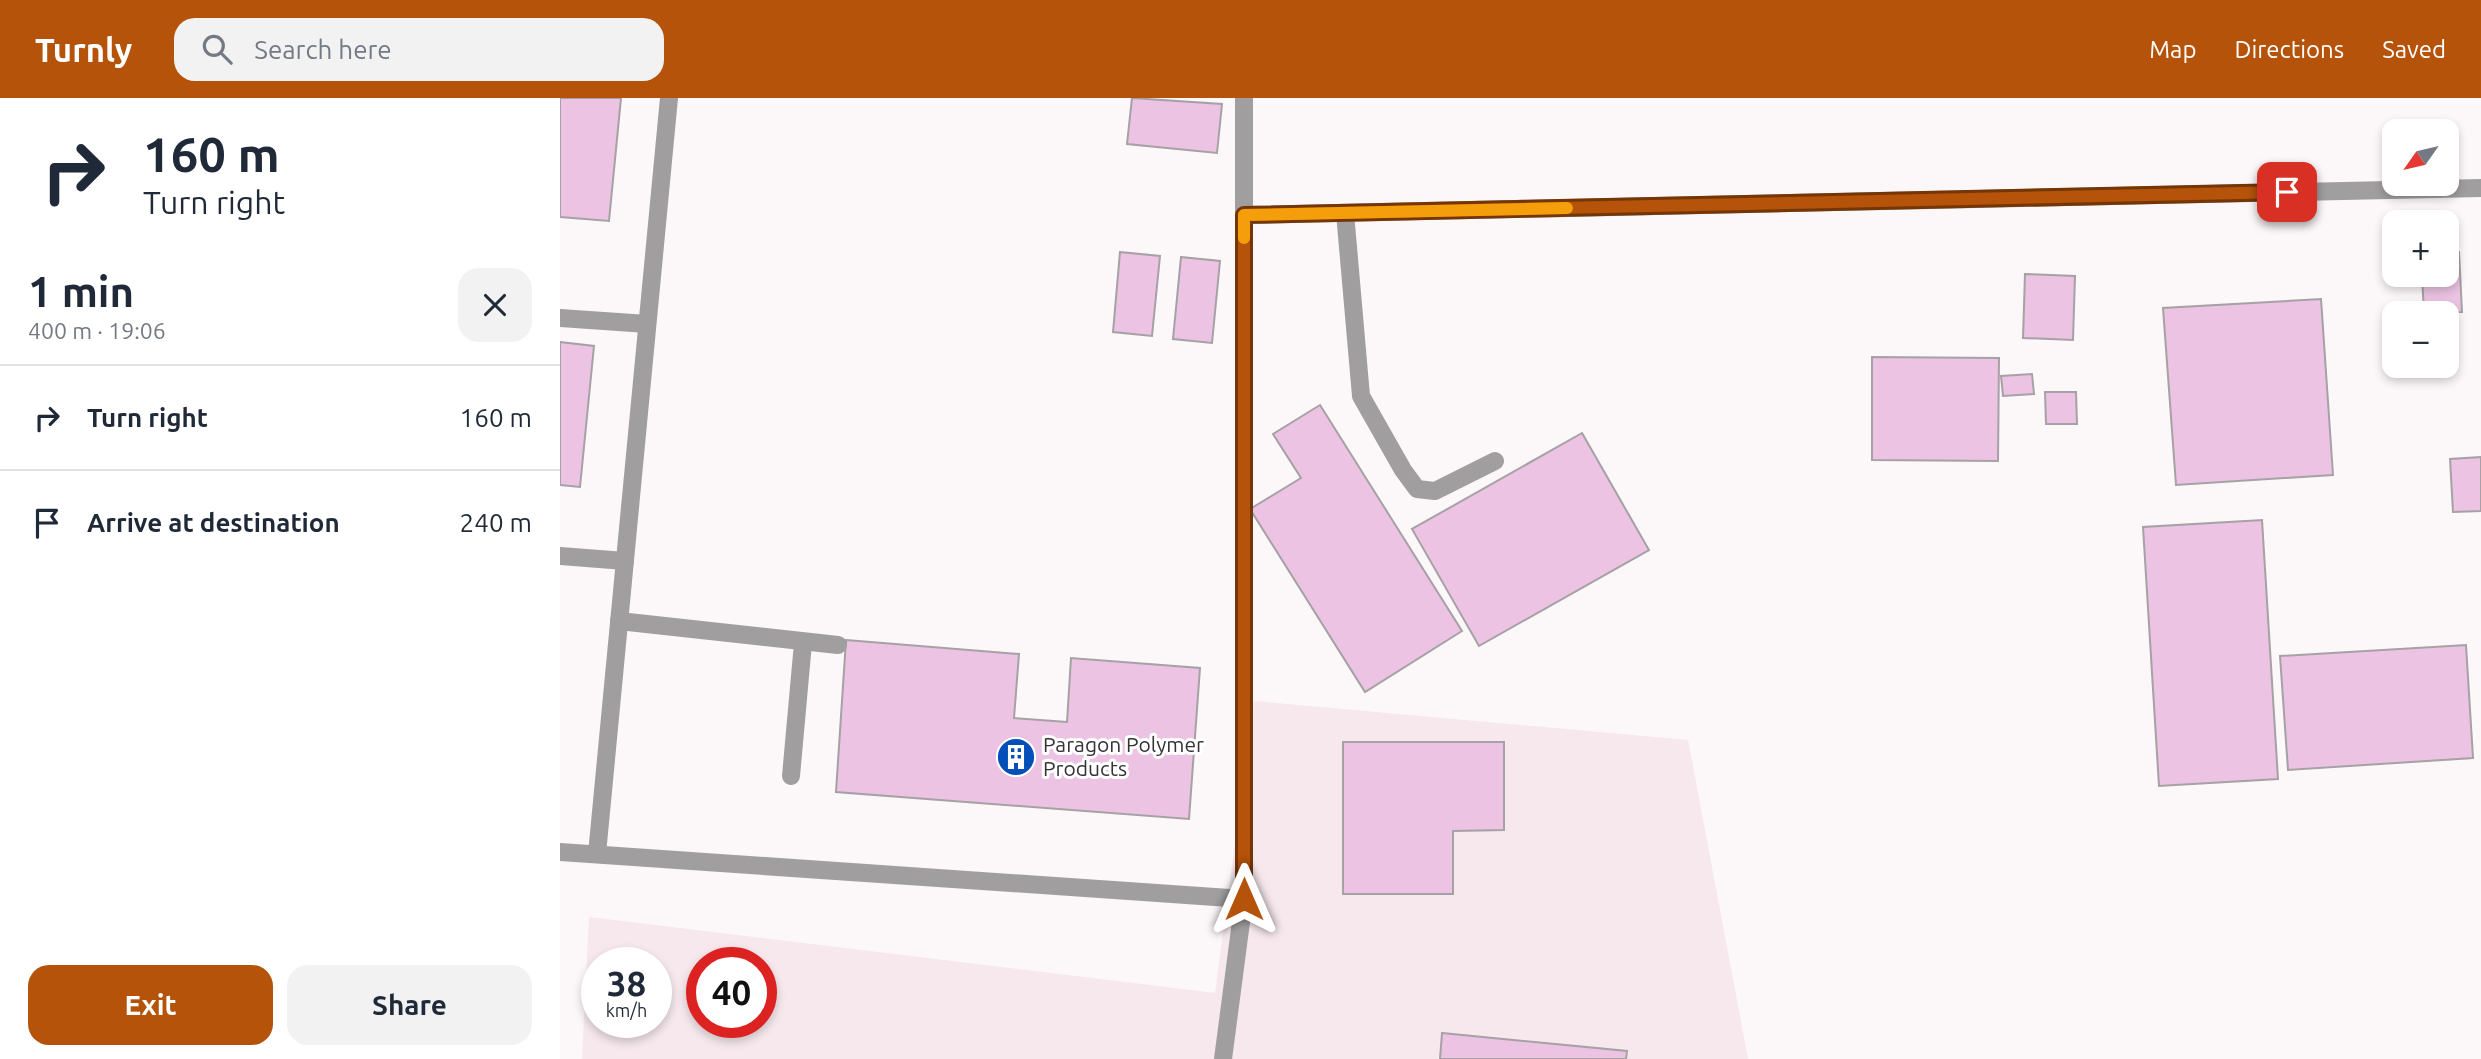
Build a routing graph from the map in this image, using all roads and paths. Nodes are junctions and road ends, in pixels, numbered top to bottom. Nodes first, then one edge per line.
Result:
1 (669, 98) edge
2 (1244, 98) edge
3 (2481, 188) edge
4 (1345, 213) junction
5 (1244, 215) junction
6 (560, 318) edge
7 (647, 324) junction
8 (1495, 461) dead end
9 (560, 556) edge
10 (625, 561) junction
11 (619, 621) junction
12 (803, 643) junction
13 (838, 645) dead end
14 (791, 776) dead end
15 (560, 852) edge
16 (597, 854) junction
17 (1244, 899) junction
18 (1223, 1059) edge

1 - 7 street
2 - 5 street
3 - 4 street
4 - 5 street
4 - 8 street
5 - 17 street
6 - 7 street
7 - 10 street
9 - 10 street
10 - 11 street
11 - 12 street
11 - 16 street
12 - 13 street
12 - 14 street
15 - 16 street
16 - 17 street
17 - 18 street

